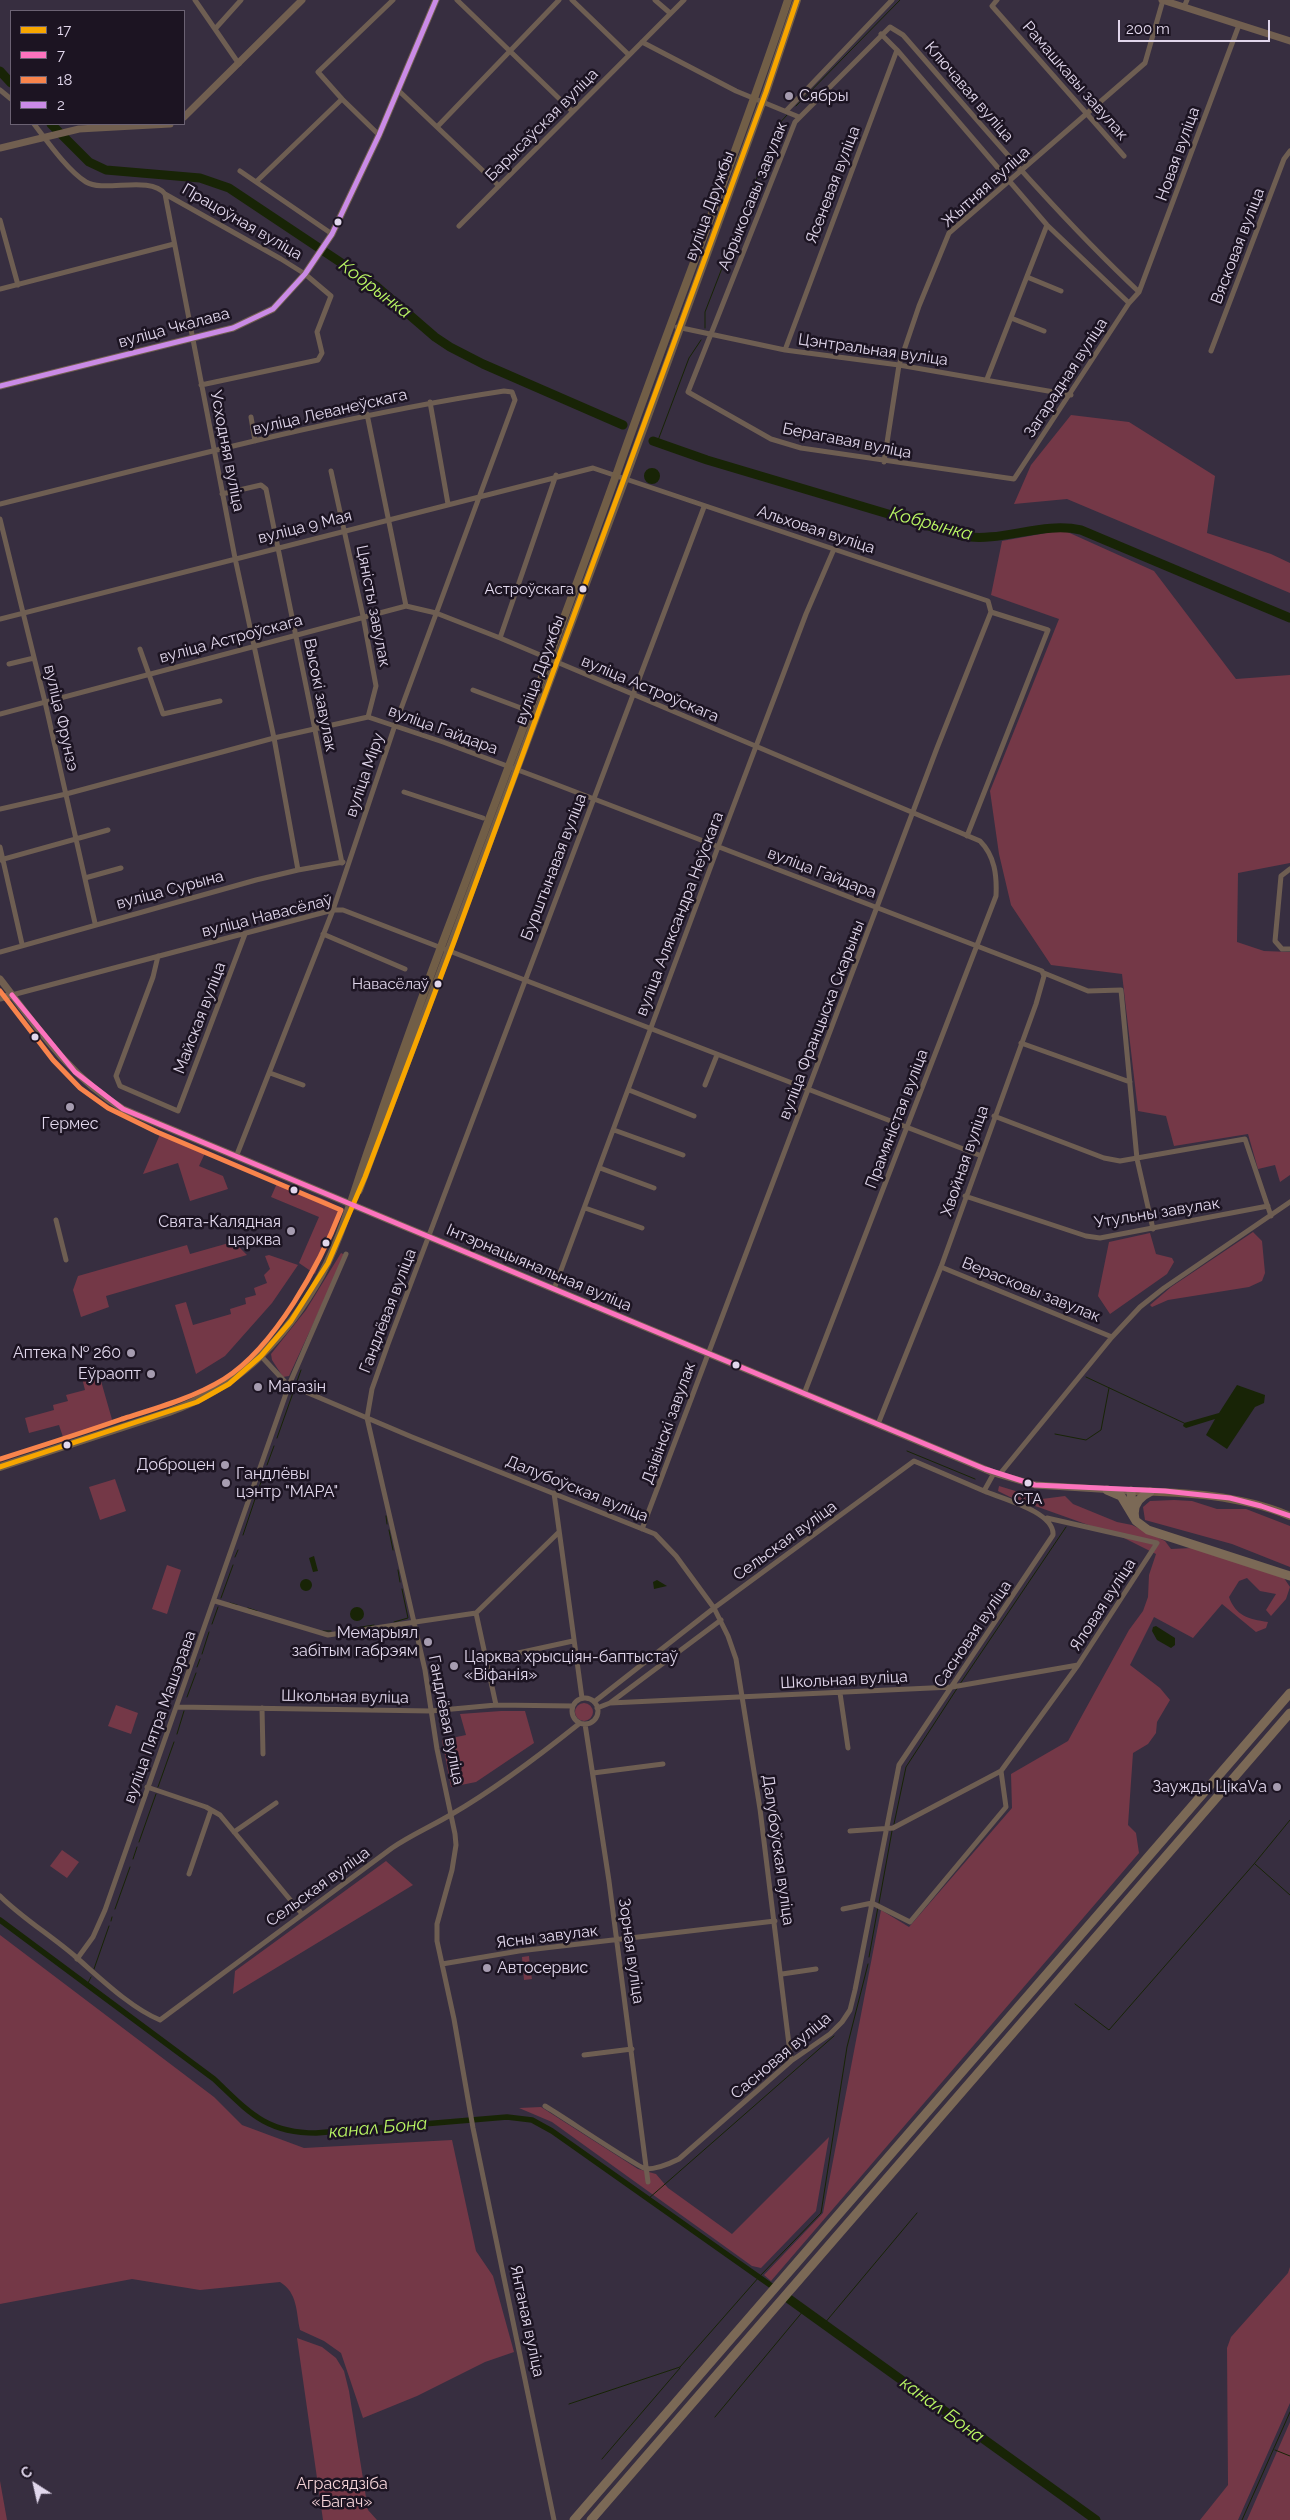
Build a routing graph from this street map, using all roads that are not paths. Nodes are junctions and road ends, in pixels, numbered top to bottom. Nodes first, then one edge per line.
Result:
1 (195, 0) edge
2 (241, 0) edge
3 (302, 0) edge
4 (393, 0) edge
5 (436, 0) edge
6 (457, 0) edge
7 (559, 0) edge
8 (572, 0) edge
9 (655, 0) edge
10 (684, 0) edge
11 (788, 0) edge
12 (797, 0) edge
13 (892, 0) edge
14 (998, 0) edge
15 (1163, 0) edge
16 (1186, 4) edge
17 (670, 13) junction
18 (1238, 25) junction
19 (215, 29) junction
20 (881, 34) junction
21 (1290, 41) edge
22 (642, 42) junction
23 (773, 46) junction
24 (509, 50) junction
25 (897, 50) junction
26 (629, 55) junction
27 (239, 64) junction
28 (0, 90) edge
29 (398, 90) junction
30 (10, 98) edge
31 (342, 99) junction
32 (754, 99) junction
33 (762, 102) junction
34 (572, 111) junction
35 (786, 111) junction
36 (1085, 114) junction
37 (185, 117) edge
38 (799, 117) junction
39 (35, 125) edge
40 (108, 125) edge
41 (437, 127) junction
42 (379, 135) junction
43 (43, 137) junction
44 (0, 148) edge
45 (1290, 151) edge
46 (743, 154) junction
47 (1124, 156) dead end
48 (240, 171) dead end
49 (1021, 171) junction
50 (257, 181) junction
51 (1008, 182) junction
52 (499, 186) junction
53 (165, 194) junction
54 (0, 220) edge
55 (1047, 225) junction
56 (460, 226) dead end
57 (332, 234) junction
58 (174, 244) junction
59 (305, 274) junction
60 (690, 276) junction
61 (1027, 277) junction
62 (18, 284) junction
63 (0, 289) edge
64 (1061, 291) dead end
65 (1139, 292) junction
66 (1129, 303) junction
67 (1011, 318) junction
68 (672, 326) junction
69 (680, 328) junction
70 (1044, 331) dead end
71 (710, 336) junction
72 (192, 339) junction
73 (785, 350) junction
74 (1211, 351) dead end
75 (899, 365) junction
76 (987, 379) junction
77 (201, 385) junction
78 (0, 386) edge
79 (688, 392) joint
80 (1071, 395) junction
81 (515, 400) joint
82 (430, 402) junction
83 (367, 414) junction
84 (251, 417) dead end
85 (634, 428) junction
86 (255, 441) junction
87 (214, 450) junction
88 (884, 462) junction
89 (332, 471) dead end
90 (556, 476) junction
91 (616, 476) junction
92 (625, 480) junction
93 (1014, 480) joint
94 (222, 494) junction
95 (482, 495) junction
96 (0, 504) edge
97 (448, 504) junction
98 (704, 507) junction
99 (0, 519) edge
100 (388, 519) junction
101 (344, 530) junction
102 (604, 534) junction
103 (279, 546) junction
104 (834, 549) junction
105 (234, 558) junction
106 (568, 605) junction
107 (406, 606) junction
108 (991, 612) junction
109 (23, 613) junction
110 (436, 613) junction
111 (363, 616) junction
112 (0, 619) edge
113 (296, 634) junction
114 (500, 638) junction
115 (254, 645) junction
116 (140, 649) dead end
117 (34, 658) junction
118 (548, 659) junction
119 (556, 663) junction
120 (9, 664) dead end
121 (150, 673) junction
122 (473, 690) dead end
123 (634, 696) junction
124 (220, 701) dead end
125 (45, 702) junction
126 (0, 714) edge
127 (528, 714) junction
128 (537, 716) junction
129 (368, 717) junction
130 (396, 725) junction
131 (314, 729) junction
132 (274, 738) junction
133 (757, 748) junction
134 (508, 767) junction
135 (518, 771) junction
136 (404, 792) dead end
137 (66, 794) junction
138 (593, 799) junction
139 (0, 809) edge
140 (913, 815) junction
141 (483, 818) dead end
142 (497, 823) junction
143 (108, 830) dead end
144 (967, 836) junction
145 (76, 839) junction
146 (718, 846) junction
147 (0, 847) edge
148 (990, 851) joint
149 (2, 860) edge
150 (342, 862) junction
151 (348, 862) junction
152 (121, 868) dead end
153 (1290, 869) edge
154 (298, 870) junction
155 (85, 878) junction
156 (461, 894) junction
157 (878, 908) junction
158 (332, 910) junction
159 (95, 923) junction
160 (245, 934) junction
161 (324, 934) junction
162 (22, 944) junction
163 (976, 946) junction
164 (441, 948) junction
165 (1290, 949) edge
166 (0, 952) edge
167 (450, 952) junction
168 (158, 956) junction
169 (405, 970) dead end
170 (1044, 973) junction
171 (0, 979) edge
172 (524, 981) junction
173 (12, 994) junction
174 (0, 998) edge
175 (431, 1001) junction
176 (650, 1028) junction
177 (1021, 1043) junction
178 (718, 1055) junction
179 (270, 1073) junction
180 (1130, 1082) junction
181 (705, 1084) dead end
182 (303, 1085) dead end
183 (629, 1090) junction
184 (808, 1090) junction
185 (694, 1116) dead end
186 (994, 1116) junction
187 (907, 1128) junction
188 (614, 1130) junction
189 (683, 1155) dead end
190 (979, 1155) junction
191 (236, 1157) junction
192 (1137, 1159) junction
193 (600, 1168) junction
194 (654, 1188) dead end
195 (965, 1196) junction
196 (1290, 1202) edge
197 (351, 1206) junction
198 (1268, 1206) junction
199 (585, 1208) junction
200 (1271, 1216) junction
201 (56, 1220) dead end
202 (642, 1228) dead end
203 (1153, 1230) junction
204 (429, 1237) junction
205 (346, 1254) dead end
206 (66, 1260) dead end
207 (940, 1267) junction
208 (554, 1290) junction
209 (1112, 1337) junction
210 (708, 1354) junction
211 (261, 1356) junction
212 (290, 1385) junction
213 (804, 1394) junction
214 (367, 1418) junction
215 (878, 1424) junction
216 (0, 1467) edge
217 (997, 1474) junction
218 (1107, 1490) junction
219 (984, 1491) junction
220 (1131, 1491) junction
221 (1150, 1492) junction
222 (554, 1493) junction
223 (1290, 1516) edge
224 (1046, 1518) junction
225 (1136, 1522) junction
226 (642, 1529) junction
227 (558, 1533) junction
228 (1290, 1576) edge
229 (215, 1601) junction
230 (714, 1608) junction
231 (476, 1613) junction
232 (721, 1620) junction
233 (413, 1621) junction
234 (573, 1640) junction
235 (486, 1660) junction
236 (1078, 1665) junction
237 (952, 1687) junction
238 (840, 1693) junction
239 (1290, 1693) edge
240 (582, 1698) junction
241 (742, 1698) junction
242 (594, 1702) junction
243 (610, 1703) junction
244 (496, 1705) junction
245 (177, 1706) junction
246 (573, 1706) junction
247 (262, 1708) junction
248 (597, 1708) junction
249 (431, 1711) junction
250 (1290, 1713) edge
251 (582, 1723) junction
252 (848, 1748) dead end
253 (263, 1754) dead end
254 (663, 1764) dead end
255 (1001, 1771) junction
256 (593, 1773) junction
257 (148, 1787) junction
258 (276, 1803) dead end
259 (211, 1810) junction
260 (452, 1814) junction
261 (850, 1831) dead end
262 (234, 1832) junction
263 (189, 1874) dead end
264 (0, 1896) edge
265 (872, 1902) junction
266 (843, 1909) dead end
267 (302, 1914) junction
268 (775, 1922) junction
269 (617, 1940) junction
270 (78, 1959) junction
271 (442, 1964) junction
272 (816, 1969) dead end
273 (782, 1974) junction
274 (632, 2049) junction
275 (584, 2055) dead end
276 (791, 2061) junction
277 (545, 2106) dead end
278 (472, 2128) joint
279 (646, 2169) junction
280 (648, 2182) dead end
281 (554, 2520) edge
282 (574, 2520) edge
283 (591, 2520) edge

1 - 19 street
2 - 19 street
3 - 27 main road
4 - 31 street
5 - 29 main road, вуліца Чкалава
6 - 24 street
7 - 24 street
8 - 26 street
9 - 17 street
10 - 17 street, Барысаўская вуліца
11 - 23 main road, вуліца Дружбы
12 - 33 main road, вуліца Дружбы
13 - 35 street, Абрыкосавы завулак
14 - 36 street, Рамашкавы завулак
15 - 16 main road
15 - 36 street, Жытняя вуліца
16 - 18 main road
17 - 22 street, Барысаўская вуліца
18 - 21 main road
18 - 65 street, Новая вуліца
19 - 27 street
20 - 25 street
20 - 38 street, Абрыкосавы завулак
20 - 49 street, Ключавая вуліца
22 - 26 street, Барысаўская вуліца
22 - 32 street
23 - 32 main road, вуліца Дружбы
23 - 33 main road
24 - 34 street
24 - 41 street
25 - 51 street, Ключавая вуліца
25 - 73 street, Ясеневая вуліца
26 - 34 street, Барысаўская вуліца
27 - 37 main road
28 - 30 street
29 - 41 street
29 - 42 main road, вуліца Чкалава
31 - 42 street
31 - 50 street
32 - 33 street
32 - 46 main road
32 - 60 main road, вуліца Дружбы
33 - 35 street
33 - 46 main road, вуліца Дружбы
34 - 52 street, Барысаўская вуліца
35 - 38 street
36 - 47 street, Рамашкавы завулак
36 - 49 street, Жытняя вуліца
38 - 71 street, Абрыкосавы завулак
39 - 43 street
40 - 43 main road
41 - 52 street
42 - 57 main road, вуліца Чкалава
43 - 44 main road
43 - 53 street
45 - 74 street, Вясковая вуліца
46 - 69 main road, вуліца Дружбы
48 - 50 street
49 - 51 street, Жытняя вуліца
49 - 65 street, Ключавая вуліца
50 - 57 street
51 - 55 street, Ключавая вуліца
51 - 75 street, Жытняя вуліца
52 - 56 street, Барысаўская вуліца
53 - 58 street, Усходняя вуліца
53 - 59 street, Працоўная вуліца
54 - 62 street
55 - 61 street
55 - 66 street, Ключавая вуліца
57 - 59 main road, вуліца Чкалава
58 - 62 street
58 - 72 street, Усходняя вуліца
59 - 72 main road, вуліца Чкалава
59 - 77 street, Працоўная вуліца
60 - 68 main road, вуліца Дружбы
60 - 69 main road
61 - 64 street
61 - 67 street
62 - 63 street
65 - 66 street, Загарадная вуліца
66 - 80 street, Загарадная вуліца
67 - 70 street
67 - 76 street
68 - 69 street, Цэнтральная вуліца
68 - 85 main road, вуліца Дружбы
69 - 71 street, Цэнтральная вуліца
69 - 92 main road, вуліца Дружбы
71 - 73 street, Цэнтральная вуліца
71 - 79 street, Абрыкосавы завулак
72 - 77 street, Усходняя вуліца
72 - 78 main road, вуліца Чкалава
73 - 75 street, Цэнтральная вуліца
75 - 76 street, Цэнтральная вуліца
75 - 88 street, Жытняя вуліца
76 - 80 street, Цэнтральная вуліца
77 - 87 street, Усходняя вуліца
79 - 88 street, Берагавая вуліца
80 - 93 street, Загарадная вуліца
81 - 82 street, вуліца Леванеўскага
81 - 95 street, вуліца Міру
82 - 83 street, вуліца Леванеўскага
82 - 97 street
83 - 86 street, вуліца Леванеўскага
83 - 100 street
84 - 86 street
85 - 91 main road, вуліца Дружбы
85 - 92 main road
86 - 87 street, вуліца Леванеўскага
87 - 94 street, Усходняя вуліца
87 - 96 street, вуліца Леванеўскага
88 - 93 street, Берагавая вуліца
89 - 101 street, Цяністы завулак
90 - 91 street, вуліца 9 Мая
90 - 95 street, вуліца 9 Мая
90 - 114 street
91 - 92 street
91 - 102 main road
91 - 106 main road, вуліца Дружбы
92 - 98 street, Альховая вуліца
92 - 102 main road, вуліца Дружбы
94 - 103 street, Высокі завулак
94 - 105 street, Усходняя вуліца
95 - 97 street, вуліца 9 Мая
95 - 110 street, вуліца Міру
97 - 100 street, вуліца 9 Мая
98 - 104 street, Альховая вуліца
98 - 123 street, Бурштынавая вуліца
99 - 109 street, вуліца Фрунзэ
100 - 101 street, вуліца 9 Мая
100 - 107 street
101 - 103 street, вуліца 9 Мая
101 - 111 street, Цяністы завулак
102 - 119 main road, вуліца Дружбы
103 - 105 street, вуліца 9 Мая
103 - 113 street, Высокі завулак
104 - 108 street, Альховая вуліца
104 - 133 street, вуліца Аляксандра Неўскага
105 - 109 street, вуліца 9 Мая
105 - 115 street, Усходняя вуліца
106 - 118 main road, вуліца Дружбы
106 - 119 main road
107 - 110 street, вуліца Астроўскага
107 - 111 street, вуліца Астроўскага
108 - 140 street, вуліца Францыска Скарыны
108 - 144 street
109 - 112 street, вуліца 9 Мая
109 - 117 street, вуліца Фрунзэ
110 - 114 street, вуліца Астроўскага
110 - 130 street, вуліца Міру
111 - 113 street, вуліца Астроўскага
111 - 129 street, Цяністы завулак
113 - 115 street, вуліца Астроўскага
113 - 131 street, Высокі завулак
114 - 118 street, вуліца Астроўскага
115 - 121 street, вуліца Астроўскага
115 - 132 street, Усходняя вуліца
116 - 121 street
117 - 120 street
117 - 125 street, вуліца Фрунзэ
118 - 119 street, вуліца Астроўскага
118 - 127 main road, вуліца Дружбы
118 - 128 main road
119 - 123 street, вуліца Астроўскага
119 - 128 main road, вуліца Дружбы
121 - 124 street
121 - 125 street, вуліца Астроўскага
122 - 127 street
123 - 133 street, вуліца Астроўскага
123 - 138 street, Бурштынавая вуліца
125 - 126 street, вуліца Астроўскага
125 - 137 street, вуліца Фрунзэ
127 - 134 main road, вуліца Дружбы
127 - 135 main road
128 - 135 main road, вуліца Дружбы
129 - 130 street, вуліца Гайдара
129 - 131 street, вуліца Гайдара
130 - 134 street, вуліца Гайдара
130 - 151 street, вуліца Міру
131 - 132 street, вуліца Гайдара
131 - 150 street, Высокі завулак
132 - 137 street, вуліца Гайдара
132 - 154 street, Усходняя вуліца
133 - 140 street, вуліца Астроўскага
133 - 146 street, вуліца Аляксандра Неўскага
134 - 135 street, вуліца Гайдара
134 - 142 main road
134 - 156 main road, вуліца Дружбы
135 - 138 street, вуліца Гайдара
135 - 142 main road, вуліца Дружбы
136 - 141 street
137 - 139 street, вуліца Гайдара
137 - 145 street, вуліца Фрунзэ
138 - 146 street, вуліца Гайдара
138 - 172 street, Бурштынавая вуліца
140 - 144 street, вуліца Астроўскага
140 - 157 street, вуліца Францыска Скарыны
142 - 167 main road, вуліца Дружбы
143 - 145 street
144 - 148 street, вуліца Астроўскага
145 - 149 street
145 - 155 street, вуліца Фрунзэ
146 - 157 street, вуліца Гайдара
146 - 176 street, вуліца Аляксандра Неўскага
147 - 149 street
148 - 163 street, Прамяністая вуліца
149 - 162 street
150 - 151 street, вуліца Сурына
150 - 154 street, вуліца Сурына
151 - 158 street, вуліца Міру
152 - 155 street
153 - 165 street
154 - 159 street, вуліца Сурына
155 - 159 street, вуліца Фрунзэ
156 - 164 main road, вуліца Дружбы
156 - 167 main road
157 - 163 street, вуліца Гайдара
157 - 184 street, вуліца Францыска Скарыны
158 - 160 street, вуліца Навасёлаў
158 - 161 street, вуліца Міру
158 - 164 street, вуліца Навасёлаў
159 - 162 street, вуліца Сурына
160 - 168 street, вуліца Навасёлаў
160 - 168 street, Майская вуліца
161 - 169 street
161 - 179 street, вуліца Міру
162 - 166 street, вуліца Сурына
163 - 170 street
163 - 187 street, Прамяністая вуліца
164 - 167 street, вуліца Навасёлаў
164 - 175 main road
164 - 197 main road, вуліца Дружбы
167 - 172 street, вуліца Навасёлаў
167 - 175 main road, вуліца Дружбы
168 - 173 street, вуліца Навасёлаў
170 - 177 street, Хвойная вуліца
170 - 180 street
171 - 173 main road, Інтэрнацыянальная вуліца
172 - 176 street, вуліца Навасёлаў
172 - 204 street, Бурштынавая вуліца
173 - 174 main road
173 - 191 main road, Інтэрнацыянальная вуліца
175 - 197 main road, вуліца Дружбы
176 - 178 street, вуліца Навасёлаў
176 - 183 street, вуліца Аляксандра Неўскага
177 - 180 street
177 - 186 street, Хвойная вуліца
178 - 181 street
178 - 184 street, вуліца Навасёлаў
179 - 182 street
179 - 191 street, вуліца Міру
180 - 192 street
183 - 185 street
183 - 188 street, вуліца Аляксандра Неўскага
184 - 187 street, вуліца Навасёлаў
184 - 210 street, вуліца Францыска Скарыны
186 - 190 street, Хвойная вуліца
186 - 192 street
187 - 190 street, вуліца Навасёлаў
187 - 213 street, Прамяністая вуліца
188 - 189 street
188 - 193 street, вуліца Аляксандра Неўскага
190 - 195 street, Хвойная вуліца
191 - 197 main road, Інтэрнацыянальная вуліца
192 - 198 street
192 - 203 street
193 - 194 street
193 - 199 street, вуліца Аляксандра Неўскага
195 - 203 street, Утульны завулак
195 - 207 street, Хвойная вуліца
196 - 200 street
197 - 204 main road, Інтэрнацыянальная вуліца
197 - 211 main road, вуліца Дружбы
198 - 200 street
198 - 203 street, Утульны завулак
199 - 202 street
199 - 208 street, вуліца Аляксандра Неўскага
200 - 209 street
201 - 206 street
204 - 208 main road, Інтэрнацыянальная вуліца
204 - 214 street, Гандлёвая вуліца
205 - 212 street, вуліца Пятра Машэрава
207 - 209 street, Верасковы завулак
207 - 215 street, Хвойная вуліца
208 - 210 main road, Інтэрнацыянальная вуліца
209 - 217 street
210 - 213 main road, Інтэрнацыянальная вуліца
210 - 226 street, Дзівінскі завулак
211 - 212 street, Далубоўская вуліца
211 - 216 main road, вуліца Дружбы
212 - 214 street, Далубоўская вуліца
212 - 229 street, вуліца Пятра Машэрава
213 - 215 main road, Інтэрнацыянальная вуліца
214 - 222 street, Далубоўская вуліца
214 - 233 street, Гандлёвая вуліца
215 - 217 main road, Інтэрнацыянальная вуліца
217 - 218 main road, Інтэрнацыянальная вуліца
217 - 219 street
218 - 220 main road, Інтэрнацыянальная вуліца
218 - 225 highway
219 - 224 street
219 - 230 street, Сельская вуліца
220 - 221 main road
220 - 225 highway
221 - 223 main road
221 - 225 highway
222 - 226 street, Далубоўская вуліца
222 - 227 street
224 - 236 street, Яловая вуліца
224 - 237 street, Сасновая вуліца
225 - 228 highway
226 - 230 street, Далубоўская вуліца
227 - 231 street
227 - 234 street
229 - 233 street
229 - 245 street, вуліца Пятра Машэрава
230 - 232 street, Далубоўская вуліца
230 - 242 street, Сельская вуліца
231 - 233 street
231 - 235 street
232 - 241 street, Далубоўская вуліца
232 - 243 street
233 - 249 street, Гандлёвая вуліца
234 - 235 street
234 - 240 street
235 - 244 street
236 - 237 street, Школьная вуліца
236 - 255 street, Яловая вуліца
237 - 238 street, Школьная вуліца
237 - 265 street, Сасновая вуліца
238 - 241 street, Школьная вуліца
238 - 252 street
239 - 282 highway
240 - 242 street
240 - 246 street
241 - 243 street, Школьная вуліца
241 - 268 street, Далубоўская вуліца
242 - 248 street
243 - 248 street
244 - 246 street, Школьная вуліца
244 - 249 street, Школьная вуліца
245 - 247 street, Школьная вуліца
245 - 257 street, вуліца Пятра Машэрава
246 - 251 street, Зорная вуліца
247 - 249 street, Школьная вуліца
247 - 253 street
248 - 251 street
249 - 260 street, Гандлёвая вуліца
250 - 283 highway
251 - 256 street, Зорная вуліца
251 - 260 street, Сельская вуліца
254 - 256 street
255 - 261 street, Яловая вуліца
255 - 265 street
256 - 269 street, Зорная вуліца
257 - 259 street
257 - 270 street, вуліца Пятра Машэрава
258 - 262 street
259 - 262 street
259 - 263 street
260 - 267 street, Сельская вуліца
260 - 271 street, Гандлёвая вуліца
262 - 267 street
264 - 270 street
265 - 266 street
265 - 276 street, Сасновая вуліца
267 - 270 street, Сельская вуліца
268 - 269 street, Ясны завулак
268 - 273 street, Далубоўская вуліца
269 - 271 street, Ясны завулак
269 - 274 street, Зорная вуліца
271 - 278 street, Гандлёвая вуліца
272 - 273 street
273 - 276 street, Далубоўская вуліца
274 - 275 street
274 - 279 street, Зорная вуліца
276 - 279 street, Сасновая вуліца
277 - 279 street
278 - 281 street, Янтаная вуліца
279 - 280 street, Зорная вуліца

